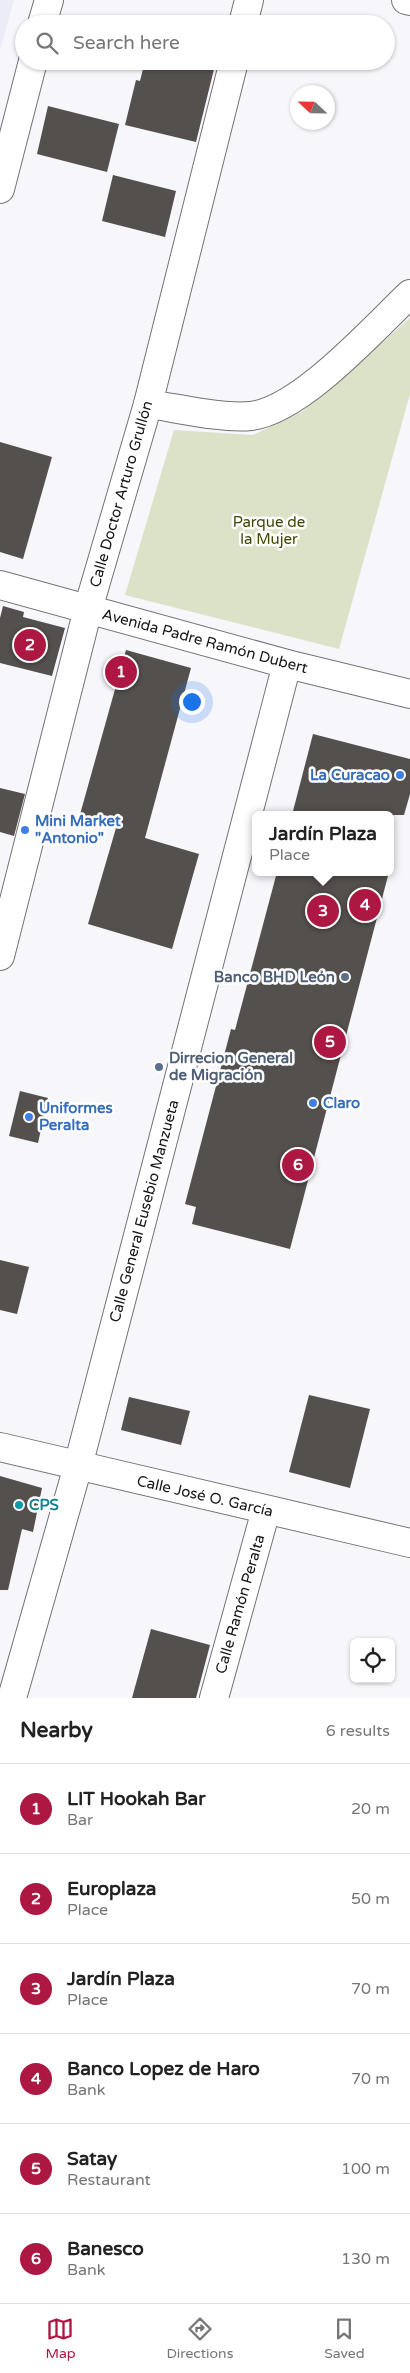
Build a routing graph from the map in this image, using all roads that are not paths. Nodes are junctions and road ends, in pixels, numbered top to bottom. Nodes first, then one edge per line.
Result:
1 (49, 0) edge
2 (249, 0) edge
3 (406, 0) edge
4 (410, 1) edge
5 (45, 15) edge
6 (245, 15) edge
7 (31, 70) edge
8 (232, 70) edge
9 (0, 189) edge
10 (410, 294) edge
11 (148, 404) junction
12 (0, 586) edge
13 (88, 609) junction
14 (287, 664) junction
15 (410, 694) edge
16 (0, 956) edge
17 (0, 1447) edge
18 (78, 1466) junction
19 (266, 1510) junction
20 (410, 1543) edge
21 (12, 1698) edge
22 (214, 1698) edge

1 - 5 street
2 - 6 street
3 - 4 street
7 - 9 street
8 - 11 street, Calle Doctor Arturo Grullón
10 - 11 street
11 - 13 street, Calle Doctor Arturo Grullón
12 - 13 street, Avenida Padre Ramón Dubert
13 - 14 street, Avenida Padre Ramón Dubert
13 - 16 street, Calle Doctor Arturo Grullón
14 - 15 street, Avenida Padre Ramón Dubert
14 - 18 street, Calle General Eusebio Manzueta
17 - 18 street, Calle José O. García
18 - 19 street, Calle José O. García
18 - 21 street, Calle General Eusebio Manzueta
19 - 20 street, Calle José O. García
19 - 22 street, Calle Ramón Peralta

